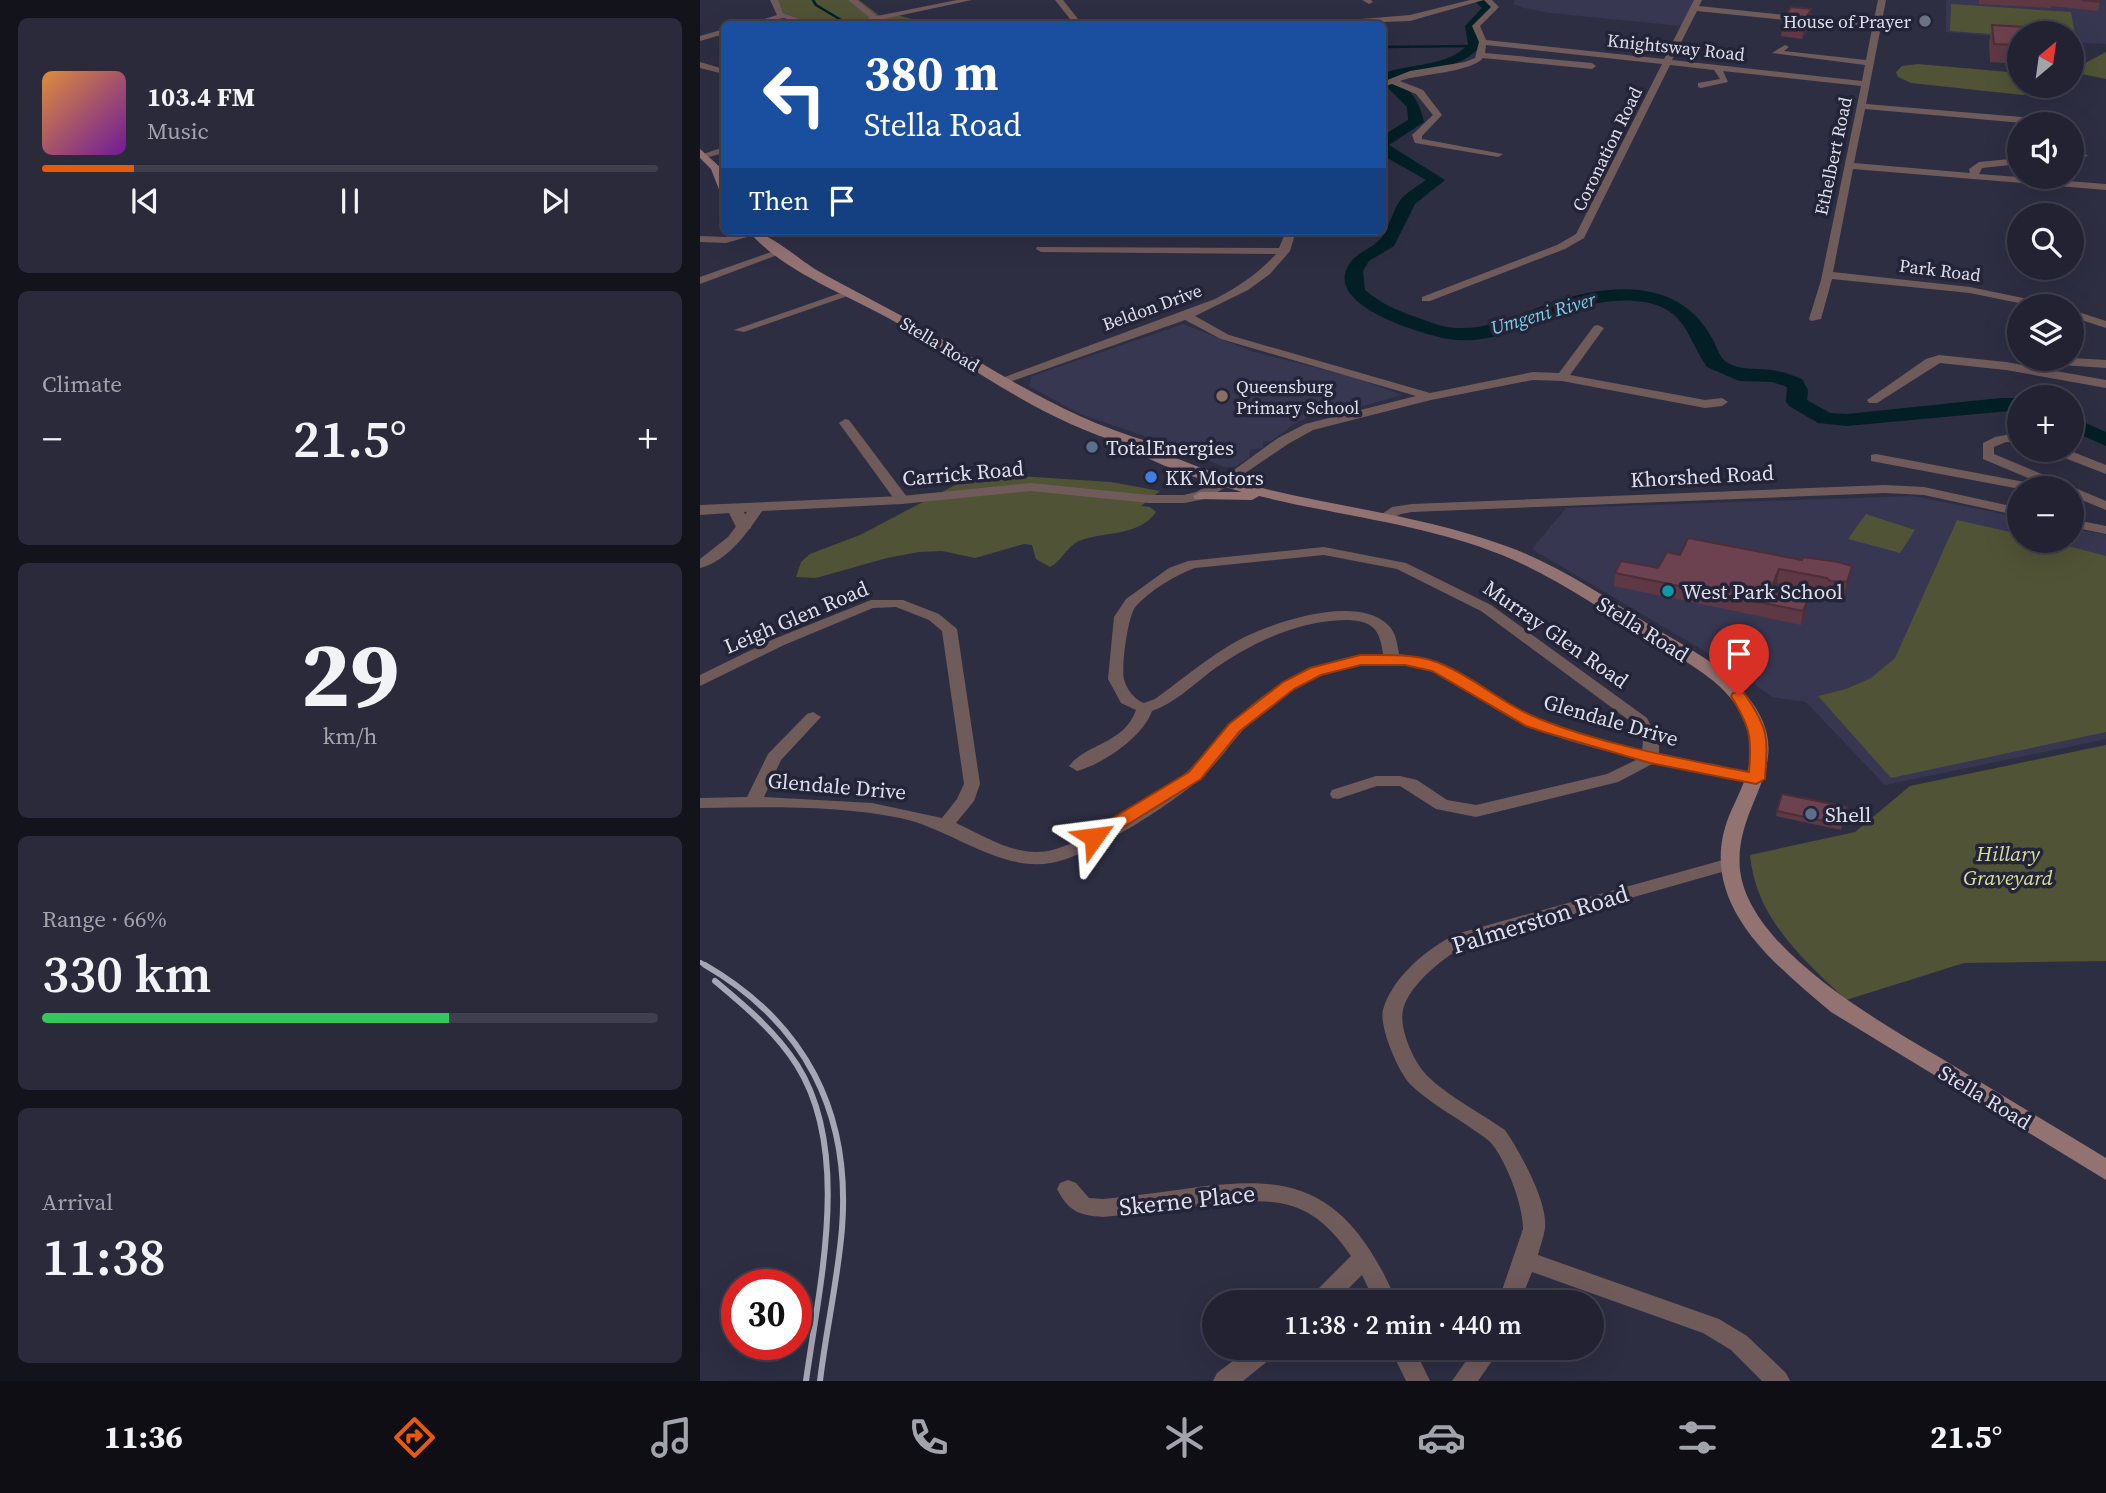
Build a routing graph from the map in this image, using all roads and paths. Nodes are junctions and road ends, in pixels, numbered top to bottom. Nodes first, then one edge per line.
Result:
1 (774, 0) edge
2 (852, 0) edge
3 (968, 0) edge
4 (1059, 0) edge
5 (1480, 0) edge
6 (1488, 0) edge
7 (1882, 0) edge
8 (1466, 1) edge
9 (1695, 4) edge
10 (783, 16) junction
11 (876, 19) junction
12 (764, 21) edge
13 (799, 21) edge
14 (866, 21) edge
15 (1076, 21) edge
16 (1374, 21) edge
17 (1877, 27) junction
18 (721, 33) edge
19 (700, 39) edge
20 (1483, 42) junction
21 (1786, 44) dead end
22 (1482, 55) junction
23 (1871, 59) junction
24 (1667, 62) junction
25 (700, 65) edge
26 (1592, 66) dead end
27 (1716, 67) junction
28 (721, 71) edge
29 (1395, 82) junction
30 (1386, 84) edge
31 (1866, 84) junction
32 (1701, 85) dead end
33 (1862, 106) junction
34 (2007, 119) edge
35 (721, 151) edge
36 (1498, 153) dead end
37 (1622, 153) junction
38 (702, 154) edge
39 (1636, 155) dead end
40 (2007, 162) edge
41 (1850, 166) junction
42 (1975, 177) junction
43 (721, 181) edge
44 (2106, 187) edge
45 (744, 235) edge
46 (758, 235) edge
47 (1290, 235) edge
48 (700, 239) edge
49 (1041, 248) dead end
50 (1285, 251) junction
51 (778, 253) junction
52 (1827, 275) junction
53 (700, 281) edge
54 (850, 293) junction
55 (2007, 298) edge
56 (1426, 299) dead end
57 (1184, 315) junction
58 (2084, 317) edge
59 (1815, 319) dead end
60 (2106, 325) edge
61 (1598, 328) dead end
62 (740, 331) dead end
63 (2084, 363) edge
64 (2106, 364) edge
65 (1562, 377) junction
66 (1000, 381) junction
67 (2106, 384) edge
68 (1431, 396) junction
69 (1873, 400) dead end
70 (1722, 402) dead end
71 (845, 423) dead end
72 (2007, 437) edge
73 (1876, 458) dead end
74 (2084, 461) edge
75 (2106, 470) edge
76 (2035, 476) edge
77 (1229, 480) junction
78 (2007, 483) edge
79 (1200, 496) junction
80 (2084, 496) edge
81 (1293, 498) junction
82 (902, 499) junction
83 (734, 503) junction
84 (2106, 506) edge
85 (758, 507) junction
86 (2007, 509) edge
87 (700, 510) edge
88 (1385, 517) junction
89 (2084, 525) edge
90 (743, 528) junction
91 (2106, 530) edge
92 (700, 564) edge
93 (1392, 659) junction
94 (700, 681) edge
95 (1144, 708) junction
96 (813, 718) dead end
97 (1650, 758) junction
98 (1077, 766) dead end
99 (1756, 779) junction
100 (1338, 794) dead end
101 (754, 801) junction
102 (700, 803) edge
103 (945, 825) junction
104 (1730, 864) junction
105 (2106, 1170) edge
106 (1068, 1189) dead end
107 (1365, 1257) junction
108 (1525, 1260) junction
109 (1332, 1290) edge
110 (1380, 1290) edge
111 (1514, 1290) edge
112 (1252, 1360) edge
113 (1408, 1360) edge
114 (1480, 1360) edge
115 (1225, 1381) edge
116 (1418, 1381) edge
117 (1464, 1381) edge
118 (1778, 1381) edge

1 - 10 street
2 - 11 street
3 - 11 street
4 - 15 street
5 - 8 street
6 - 20 street
7 - 17 street, Ethelbert Road
8 - 16 street
9 - 17 street
9 - 24 street, Coronation Road
10 - 12 street
10 - 13 street
11 - 14 street
17 - 23 street, Ethelbert Road
18 - 19 street
20 - 22 street
20 - 24 street, Knightsway Road
21 - 23 street
22 - 26 street
22 - 29 street
23 - 31 street, Ethelbert Road
24 - 27 street, Knightsway Road
24 - 37 street, Coronation Road
25 - 28 street
27 - 31 street, Knightsway Road
27 - 32 street
29 - 30 street
29 - 36 street
31 - 33 street, Ethelbert Road
33 - 34 street
33 - 41 street, Ethelbert Road
35 - 38 street
37 - 39 street
37 - 56 street, Coronation Road
38 - 43 main road
40 - 42 street
41 - 42 street
41 - 52 street, Ethelbert Road
42 - 44 street
45 - 48 street
46 - 51 main road, Stella Road
47 - 50 street, Beldon Drive
49 - 50 street
50 - 57 street, Beldon Drive
51 - 53 street
51 - 54 main road, Stella Road
52 - 55 street, Park Road
52 - 59 street, Ethelbert Road
54 - 62 street
54 - 66 main road, Stella Road
57 - 66 street, Beldon Drive
57 - 68 street
58 - 60 street
61 - 65 street
63 - 64 street
65 - 68 street
65 - 70 street
66 - 77 main road, Stella Road
67 - 69 street
68 - 77 street
71 - 82 street
72 - 76 street
73 - 78 street
74 - 75 street
77 - 79 street, Carrick Road
77 - 81 main road, Stella Road
79 - 81 main road
79 - 82 street, Carrick Road
80 - 84 street
81 - 88 main road, Stella Road
82 - 85 street, Carrick Road
83 - 85 street, Carrick Road
83 - 87 street, Carrick Road
83 - 90 street
85 - 90 street
86 - 88 street, Khorshed Road
88 - 99 main road, Stella Road
89 - 91 street
90 - 92 street
93 - 95 street
93 - 97 street, Glendale Drive
93 - 103 street, Glendale Drive
94 - 103 street, Leigh Glen Road
95 - 97 street, Murray Glen Road
95 - 98 street
96 - 101 street
97 - 99 street, Glendale Drive
97 - 100 street
99 - 104 main road, Stella Road
101 - 102 street, Glendale Drive
101 - 103 street, Glendale Drive
104 - 105 main road, Stella Road
104 - 108 street, Palmerston Road
106 - 107 street, Skerne Place
107 - 109 street
107 - 110 street, Skerne Place
108 - 111 street, Palmerston Road
108 - 118 street
112 - 115 street
113 - 116 street
114 - 117 street

